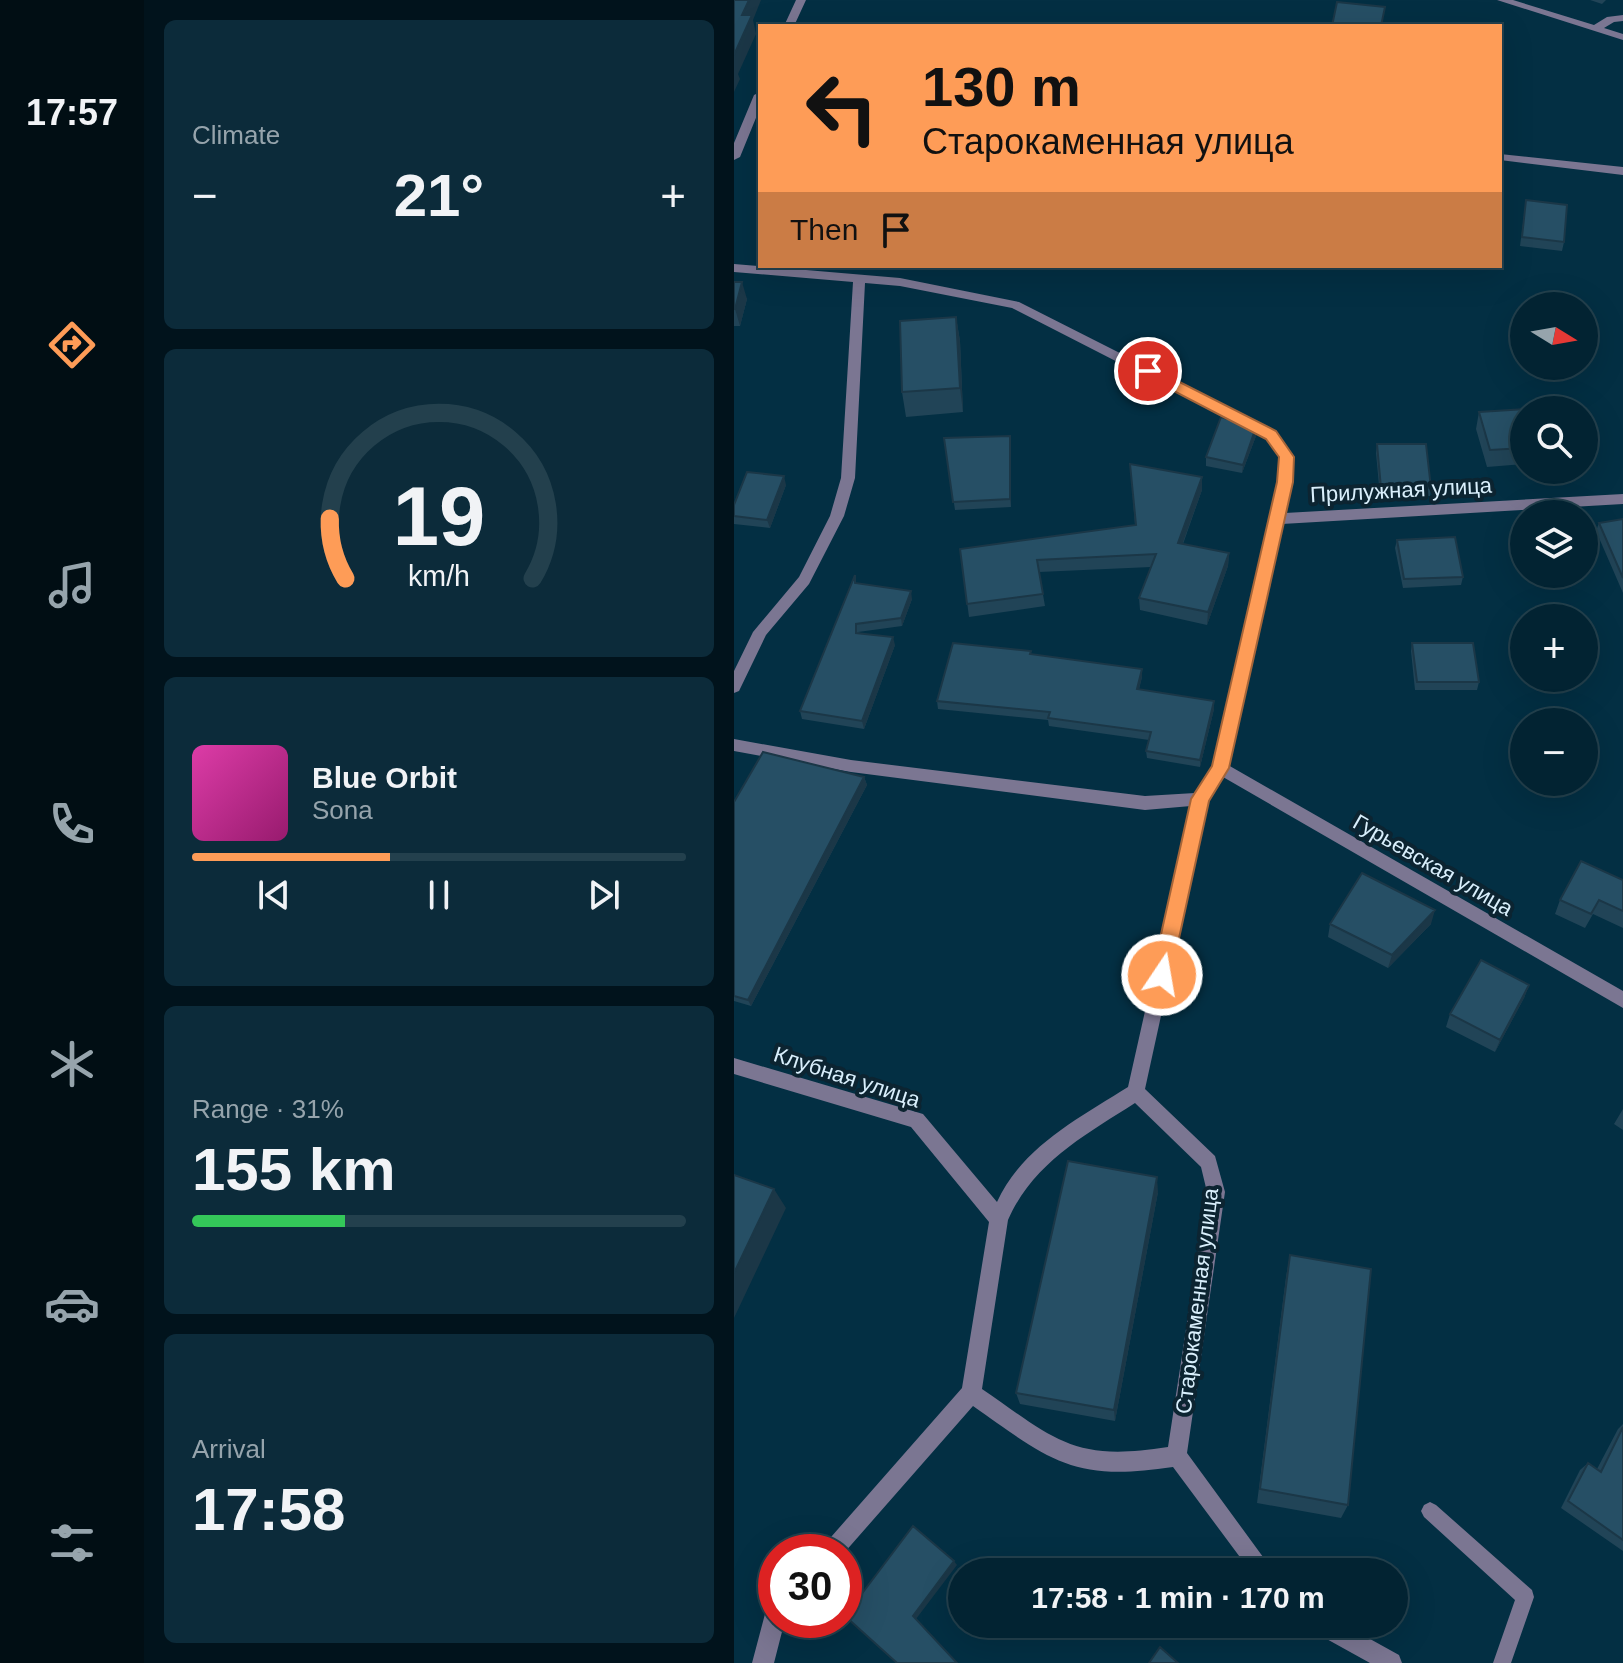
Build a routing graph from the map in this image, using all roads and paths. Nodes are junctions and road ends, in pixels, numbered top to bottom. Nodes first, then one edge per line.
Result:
1 (801, 0) edge
2 (1502, 0) edge
3 (1623, 18) edge
4 (790, 24) edge
5 (1596, 28) junction
6 (1623, 37) edge
7 (758, 100) edge
8 (734, 157) edge
9 (1502, 157) edge
10 (1623, 171) edge
11 (734, 268) edge
12 (859, 279) junction
13 (1623, 499) edge
14 (1276, 519) junction
15 (734, 687) edge
16 (734, 745) edge
17 (1220, 768) junction
18 (1200, 799) junction
19 (1623, 1000) edge
20 (734, 1066) edge
21 (1136, 1092) junction
22 (999, 1219) junction
23 (971, 1393) junction
24 (1177, 1456) junction
25 (1430, 1511) dead end
26 (847, 1534) edge
27 (1254, 1558) edge
28 (770, 1638) edge
29 (1347, 1638) edge
30 (763, 1663) edge
31 (1391, 1663) edge
32 (1502, 1663) edge

1 - 4 street
2 - 5 street
3 - 5 street
5 - 6 street
7 - 8 street
9 - 10 street
11 - 12 street
12 - 14 street
12 - 15 street
13 - 14 street, Прилужная улица
14 - 17 street
16 - 18 street
17 - 18 street
17 - 19 street, Гурьевская улица
18 - 21 street
20 - 22 street, Клубная улица
21 - 22 street
21 - 24 street, Старокаменная улица
22 - 23 street
23 - 24 street
23 - 26 street
24 - 27 street
25 - 32 lane
28 - 30 street
29 - 31 street

